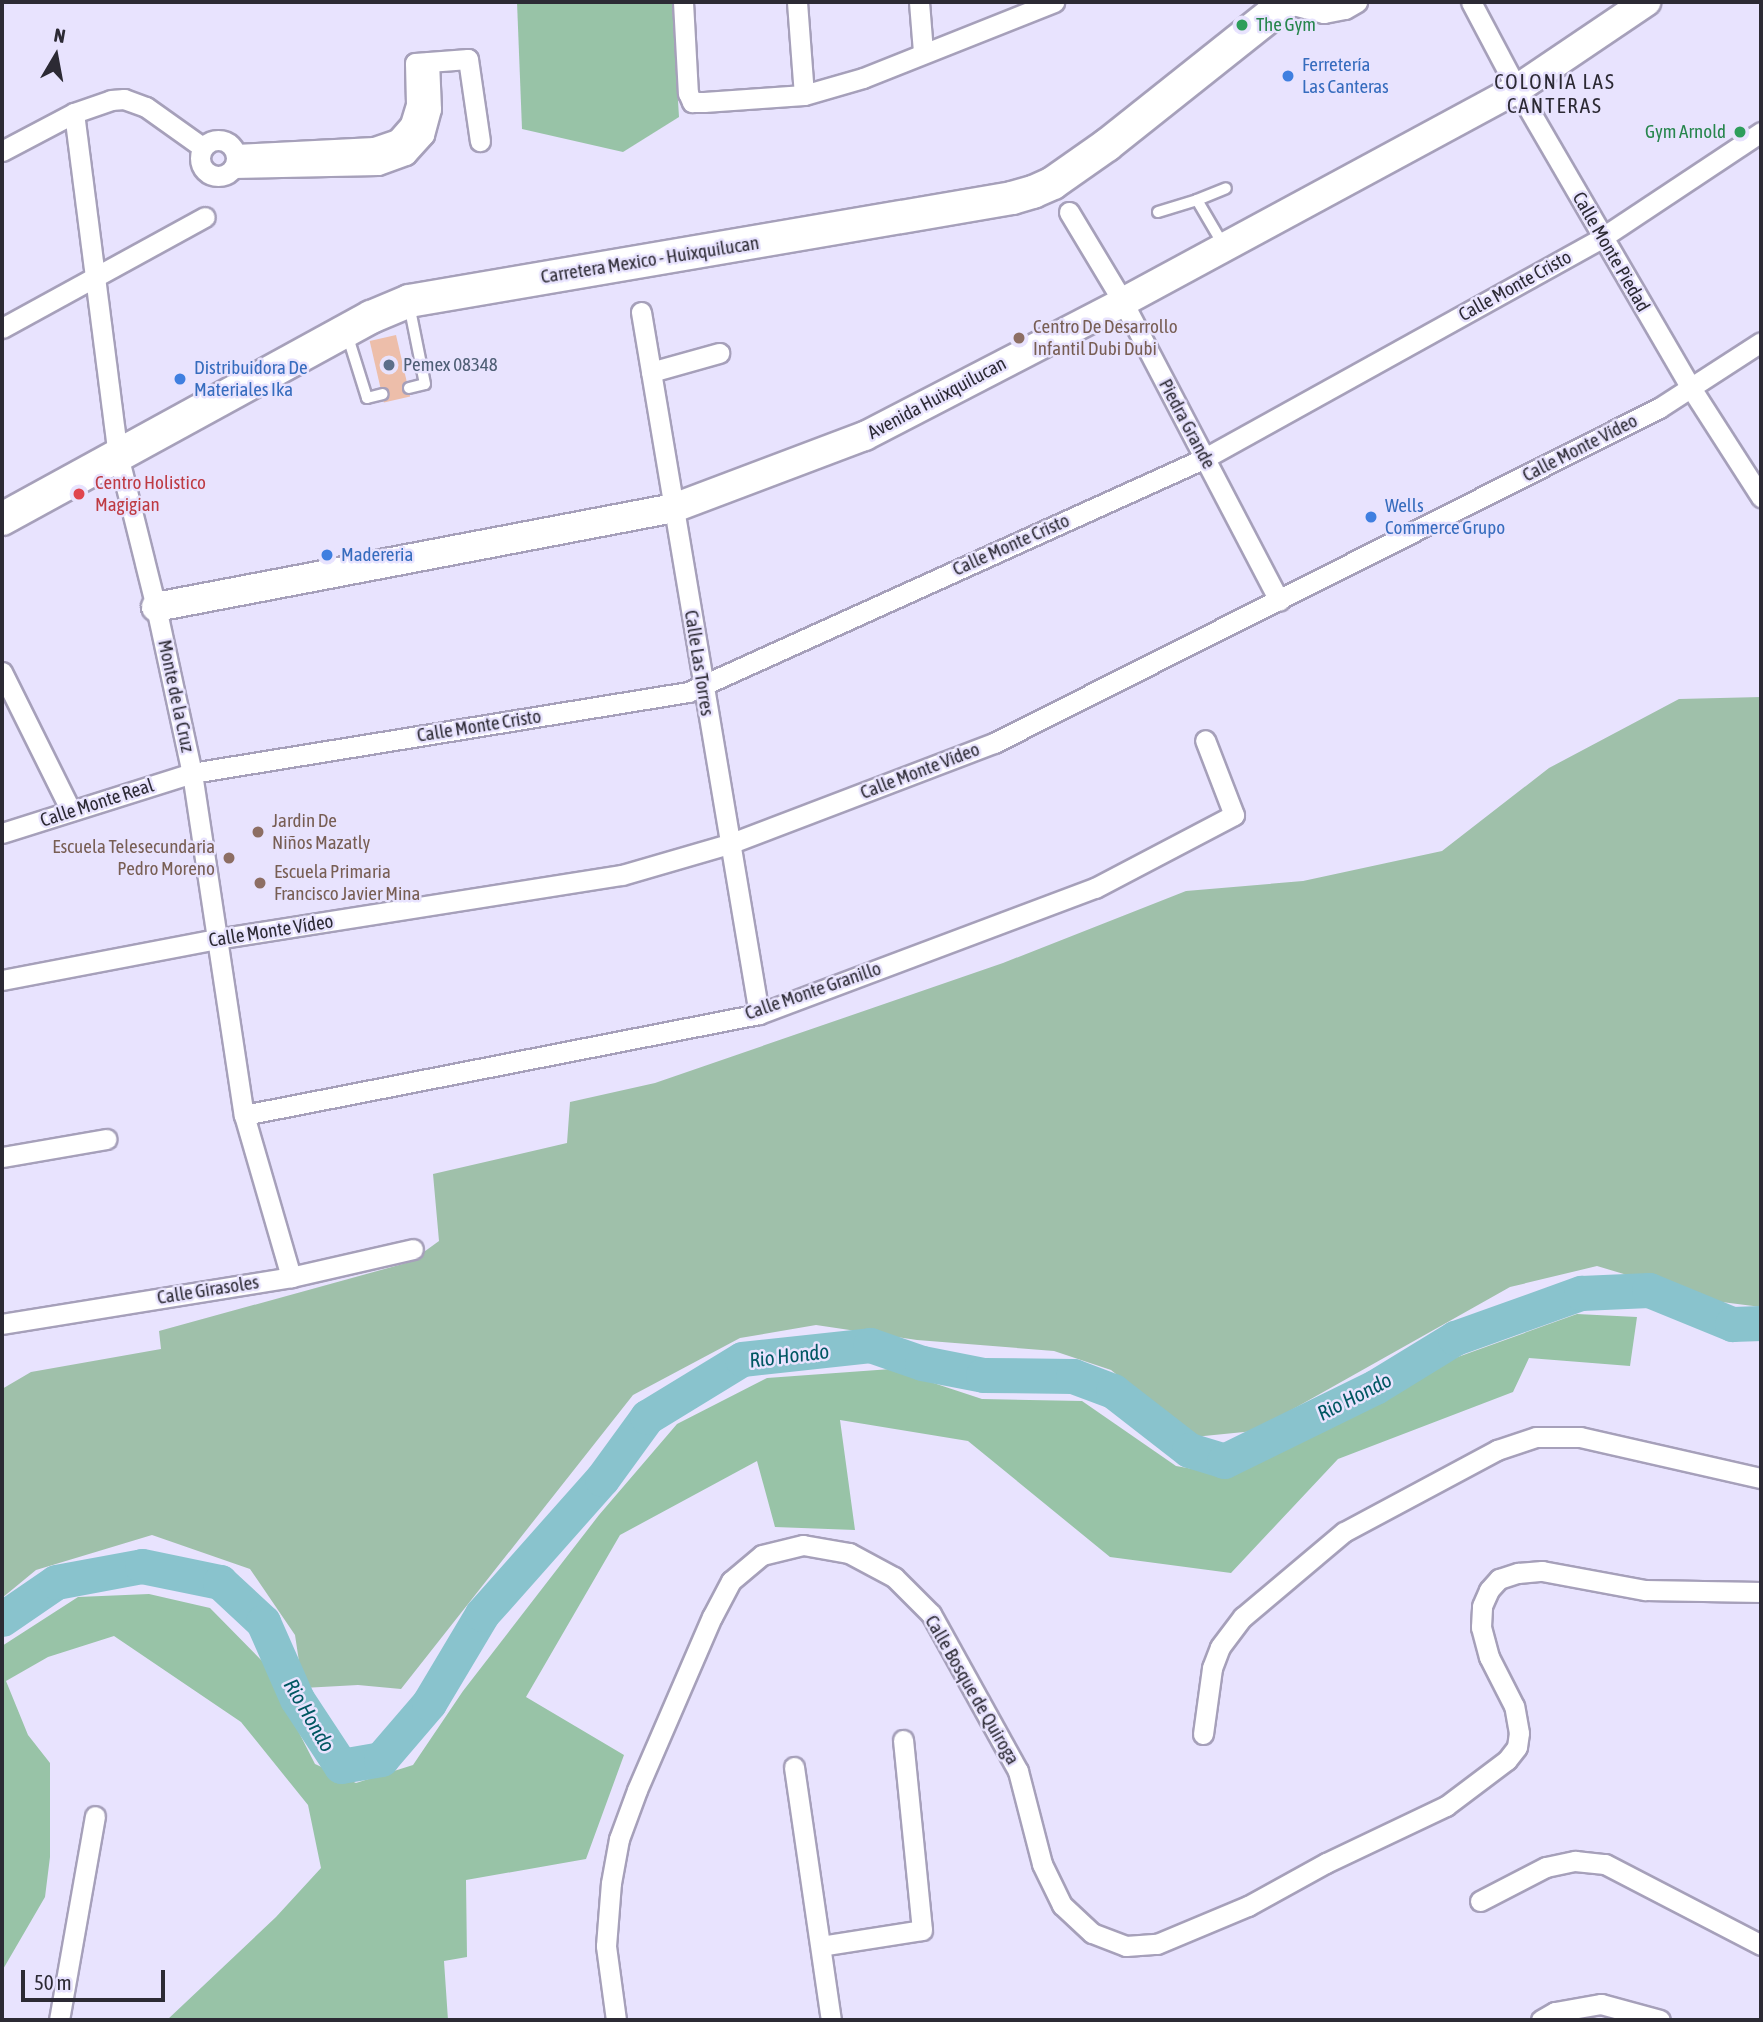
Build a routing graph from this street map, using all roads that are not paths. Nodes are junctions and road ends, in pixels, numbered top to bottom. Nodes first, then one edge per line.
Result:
1 (683, 2) edge
2 (797, 2) edge
3 (919, 2) edge
4 (1054, 2) edge
5 (1286, 2) edge
6 (1357, 2) edge
7 (1471, 2) edge
8 (1646, 2) edge
9 (923, 52) junction
10 (1517, 89) junction
11 (804, 95) junction
12 (74, 113) junction
13 (1761, 132) edge
14 (480, 141) dead end
15 (202, 147) junction
16 (2, 151) edge
17 (234, 161) junction
18 (1226, 188) dead end
19 (1197, 200) junction
20 (1069, 212) dead end
21 (1158, 212) dead end
22 (205, 217) dead end
23 (1602, 237) junction
24 (1224, 247) junction
25 (97, 274) junction
26 (408, 301) junction
27 (1124, 302) junction
28 (641, 312) dead end
29 (2, 328) edge
30 (346, 331) junction
31 (1761, 342) edge
32 (719, 353) dead end
33 (651, 372) junction
34 (1691, 387) junction
35 (409, 388) dead end
36 (383, 394) dead end
37 (118, 455) junction
38 (1205, 458) junction
39 (1761, 497) edge
40 (674, 508) junction
41 (2, 519) edge
42 (1279, 601) junction
43 (156, 607) junction
44 (2, 672) edge
45 (703, 685) junction
46 (1205, 740) dead end
47 (192, 773) junction
48 (71, 811) junction
49 (2, 833) edge
50 (729, 845) junction
51 (217, 939) junction
52 (2, 980) edge
53 (759, 1014) junction
54 (244, 1115) junction
55 (106, 1139) dead end
56 (2, 1157) edge
57 (413, 1249) dead end
58 (291, 1277) junction
59 (2, 1324) edge
60 (1761, 1478) edge
61 (1761, 1592) edge
62 (1202, 1734) dead end
63 (903, 1740) dead end
64 (794, 1767) dead end
65 (95, 1816) dead end
66 (1480, 1900) dead end
67 (1761, 1945) edge
68 (821, 1946) junction
69 (59, 2020) edge
70 (616, 2020) edge
71 (831, 2020) edge
72 (1541, 2020) edge
73 (1660, 2020) edge

1 - 11 street
2 - 11 street
3 - 9 street
4 - 9 street
5 - 6 street
5 - 26 main road, Carretera Mexico - Huixquilucan
7 - 10 street, Calle Monte Piedad
8 - 10 street, Avenida Huixquilucan
9 - 11 street
10 - 23 street, Calle Monte Piedad
10 - 24 street, Avenida Huixquilucan
12 - 15 street
12 - 16 street
12 - 25 street, Monte de la Cruz
13 - 23 street, Calle Monte Cristo
14 - 17 street
15 - 17 street
15 - 17 street
18 - 19 lane
19 - 21 lane
19 - 24 lane
20 - 27 street, Piedra Grande
22 - 25 street
23 - 34 street, Calle Monte Piedad
23 - 38 street, Calle Monte Cristo
24 - 27 street, Avenida Huixquilucan
25 - 29 street
25 - 37 street, Monte de la Cruz
26 - 30 main road, Carretera Mexico - Huixquilucan
26 - 35 lane
27 - 38 street, Piedra Grande
27 - 40 street, Avenida Huixquilucan
28 - 33 street, Calle Las Torres
30 - 36 lane
30 - 37 main road, Carretera Mexico - Huixquilucan
31 - 34 street, Calle Monte Vídeo
32 - 33 street
33 - 40 street, Calle Las Torres
34 - 39 street, Calle Monte Piedad
34 - 42 street, Calle Monte Vídeo
37 - 41 main road, Carretera Mexico - Huixquilucan
37 - 43 street, Monte de la Cruz
38 - 42 street, Piedra Grande
38 - 45 street, Calle Monte Cristo
40 - 43 street, Avenida Huixquilucan
40 - 45 street, Calle Las Torres
42 - 50 street, Calle Monte Vídeo
43 - 47 street, Monte de la Cruz
44 - 48 street
45 - 47 street, Calle Monte Cristo
45 - 50 street, Calle Las Torres
46 - 53 street, Calle Monte Granillo
47 - 48 street, Calle Monte Real
47 - 51 street, Monte de la Cruz
48 - 49 street, Calle Monte Real
50 - 51 street, Calle Monte Vídeo
50 - 53 street, Calle Las Torres
51 - 52 street, Calle Monte Vídeo
51 - 54 street, Monte de la Cruz
53 - 54 street, Calle Monte Granillo
54 - 58 street, Monte de la Cruz
55 - 56 street
57 - 58 street, Calle Girasoles
58 - 59 street, Calle Girasoles
60 - 62 street
61 - 70 street, Calle Bosque de Quiroga
63 - 68 street
64 - 68 street
65 - 69 street
66 - 67 street
68 - 71 street
72 - 73 street

